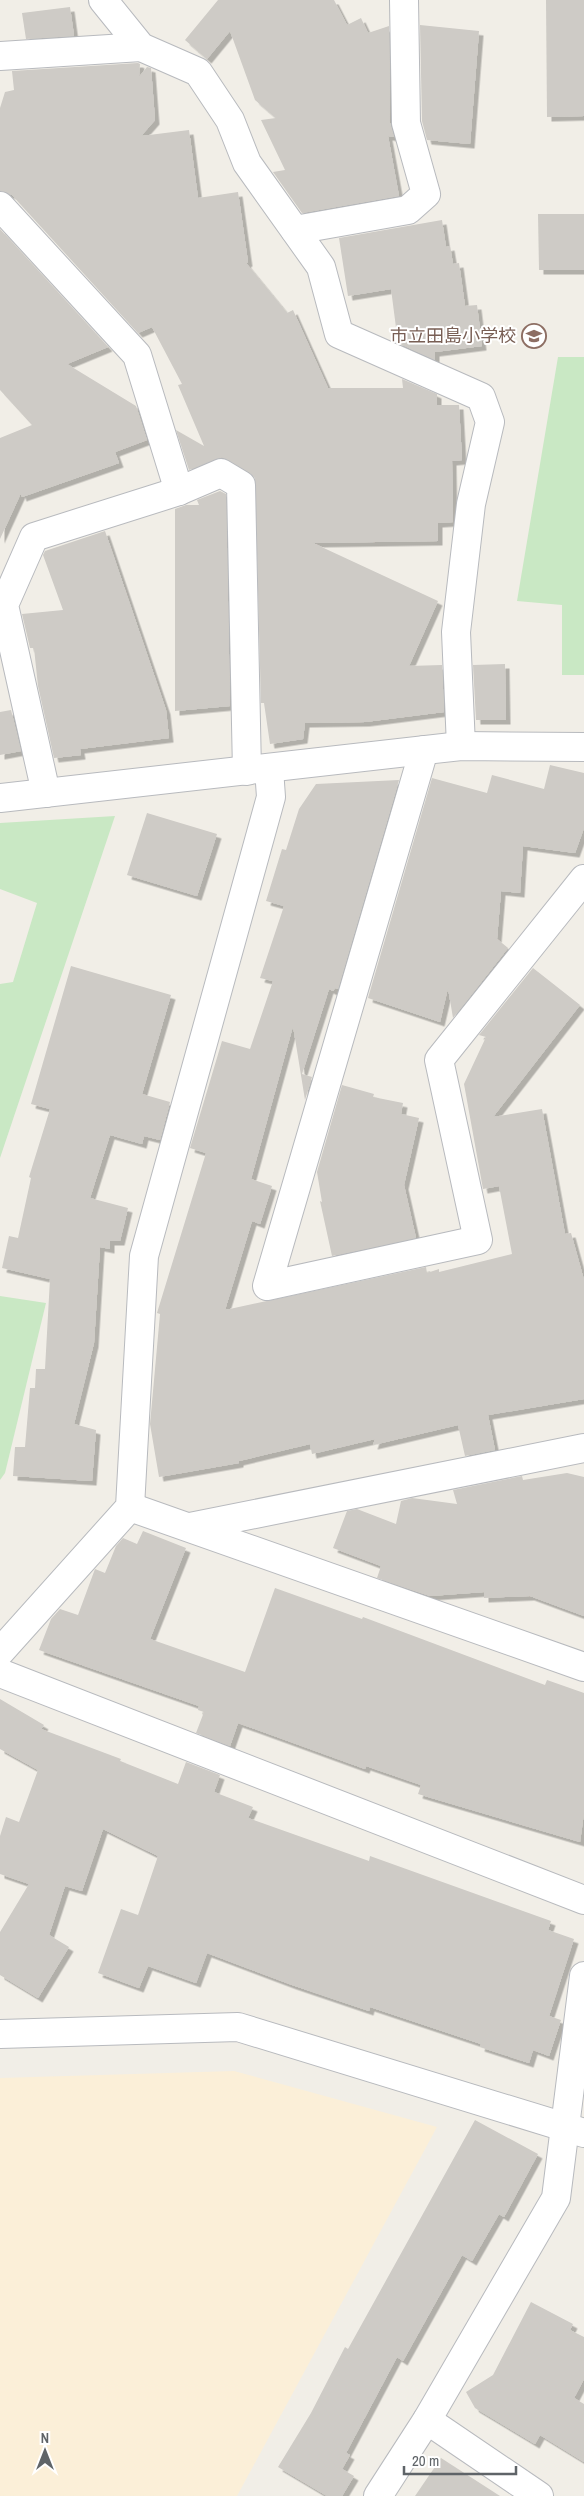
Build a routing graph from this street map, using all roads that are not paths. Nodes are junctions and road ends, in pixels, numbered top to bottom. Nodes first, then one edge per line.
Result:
1 (103, 0) edge
2 (404, 0) edge
3 (141, 47) junction
4 (0, 56) edge
5 (0, 206) edge
6 (295, 230) junction
7 (179, 490) junction
8 (461, 746) junction
9 (584, 747) edge
10 (424, 750) junction
11 (258, 770) junction
12 (46, 793) junction
13 (0, 798) edge
14 (584, 879) edge
15 (584, 1448) edge
16 (130, 1507) junction
17 (189, 1528) junction
18 (0, 1652) edge
19 (584, 1667) edge
20 (0, 1673) edge
21 (584, 1900) edge
22 (584, 1976) edge
23 (0, 2034) edge
24 (574, 2130) edge
25 (427, 2420) junction
26 (378, 2496) edge
27 (539, 2496) edge

1 - 3 street
2 - 6 street
3 - 4 street
3 - 6 street
5 - 7 street
6 - 8 street
7 - 11 street
7 - 12 street
8 - 9 street
8 - 10 street
10 - 11 street
10 - 14 street
11 - 12 street
11 - 16 street
12 - 13 street
15 - 17 street
16 - 17 street
16 - 18 street
17 - 19 street
20 - 21 street
22 - 24 street
23 - 24 street
24 - 25 street
25 - 26 street
25 - 27 street

